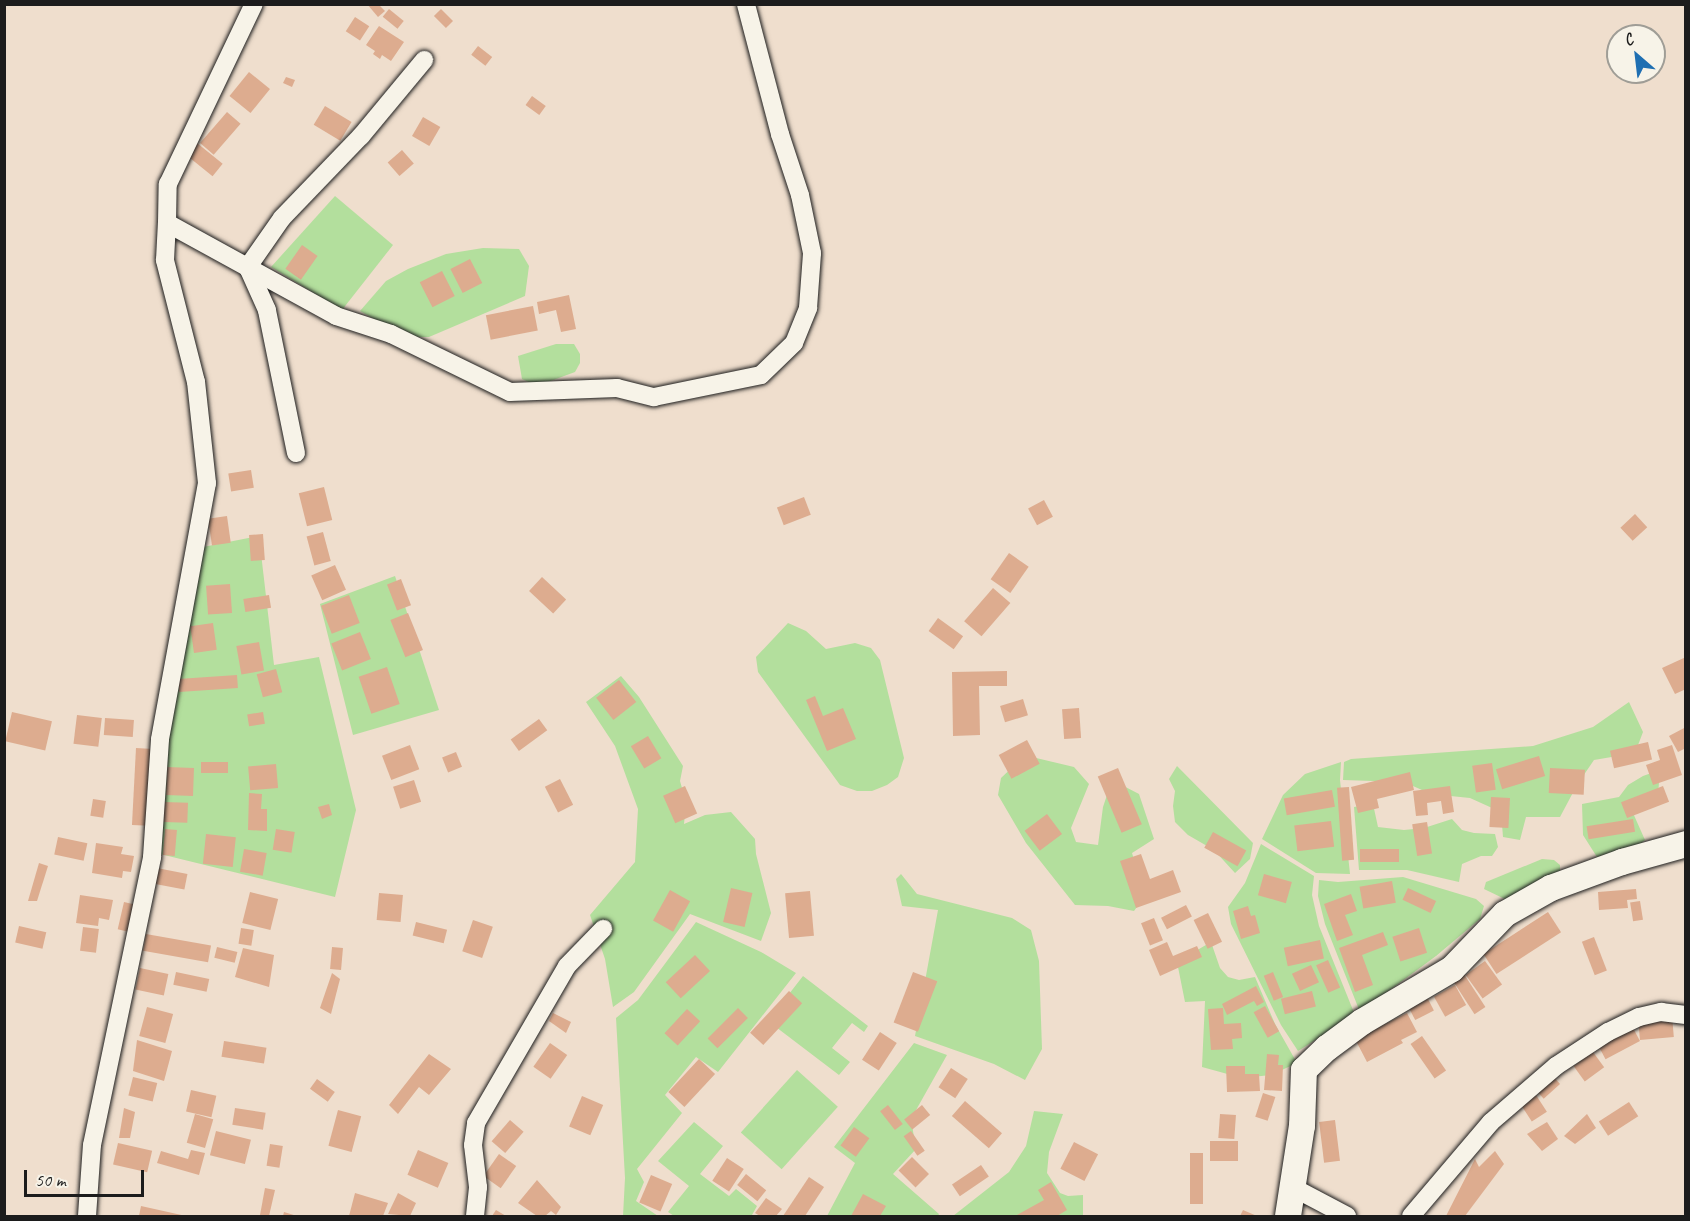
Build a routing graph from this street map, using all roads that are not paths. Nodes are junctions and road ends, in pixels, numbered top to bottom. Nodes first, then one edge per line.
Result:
1 (254, 4) edge
2 (746, 4) edge
3 (424, 60) dead end
4 (167, 224) junction
5 (249, 270) junction
6 (296, 453) dead end
7 (1686, 844) edge
8 (603, 929) dead end
9 (1686, 1015) edge
10 (1294, 1188) junction
11 (87, 1216) edge
12 (475, 1216) edge
13 (1288, 1216) edge
14 (1347, 1216) edge
15 (1412, 1216) edge

1 - 4 street
2 - 5 street
3 - 5 street
4 - 5 street
4 - 11 street
5 - 6 street
7 - 10 street
8 - 12 street
9 - 15 street
10 - 13 street
10 - 14 street

